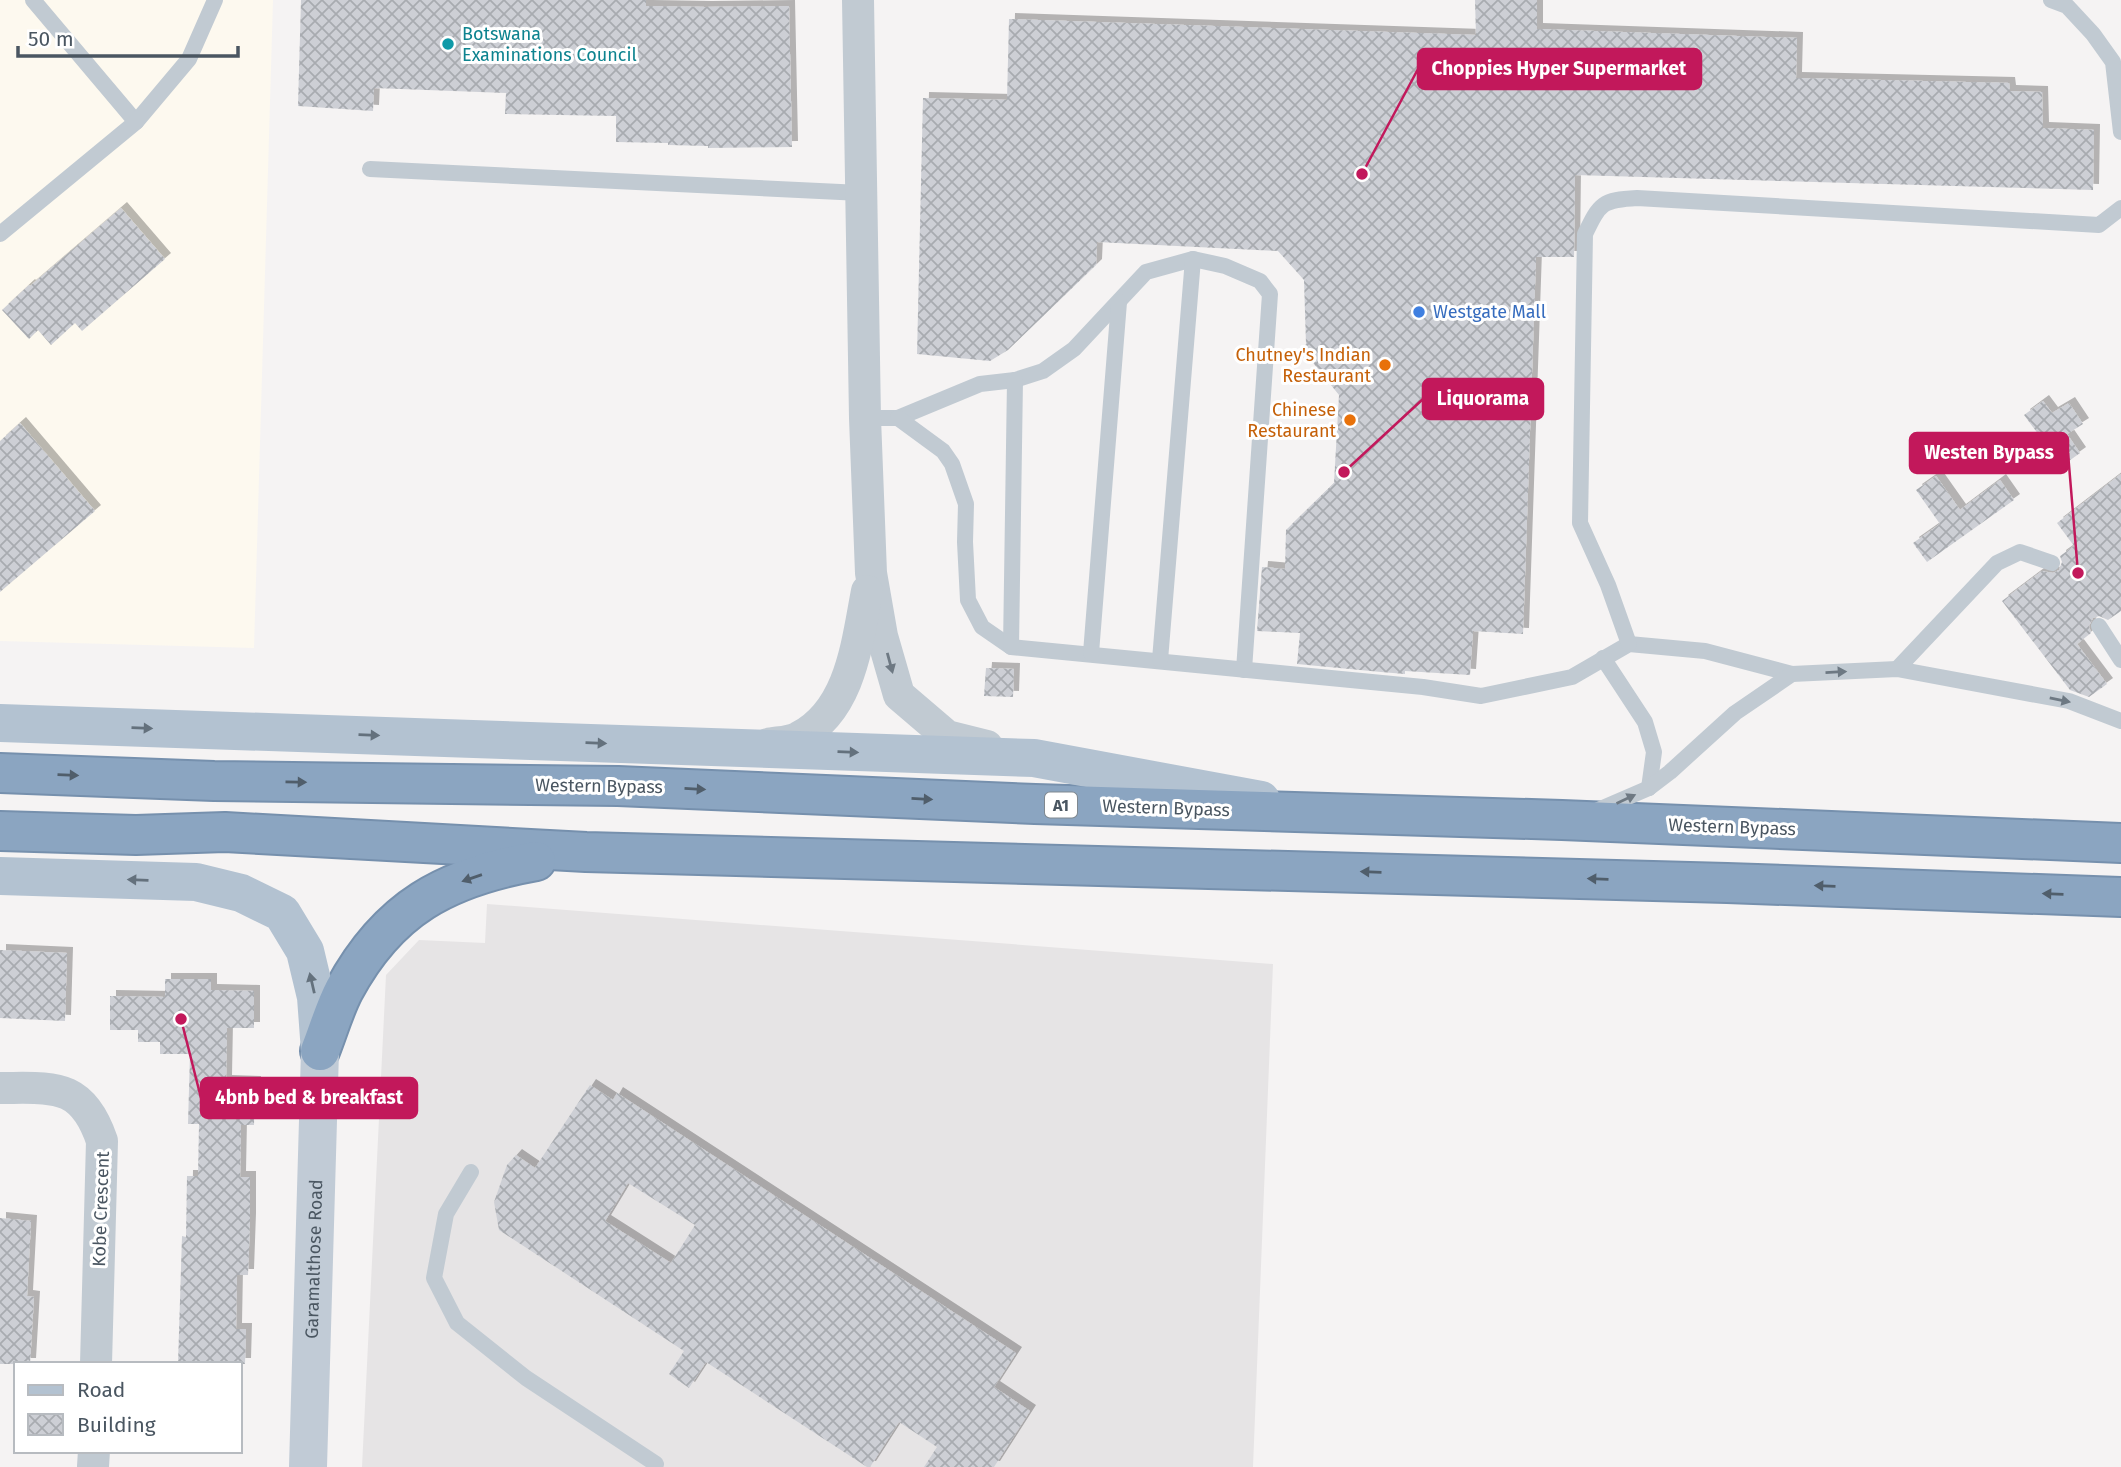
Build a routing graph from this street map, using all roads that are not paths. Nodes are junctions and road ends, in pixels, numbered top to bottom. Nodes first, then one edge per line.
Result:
1 (33, 0) edge
2 (215, 0) edge
3 (858, 0) edge
4 (2050, 0) edge
5 (136, 122) junction
6 (2121, 132) edge
7 (370, 170) dead end
8 (861, 193) junction
9 (2121, 208) edge
10 (0, 234) edge
11 (1193, 259) junction
12 (1119, 302) junction
13 (1015, 380) junction
14 (865, 418) junction
15 (898, 418) junction
16 (2052, 563) dead end
17 (871, 573) junction
18 (2099, 626) dead end
19 (1629, 644) junction
20 (1011, 647) junction
21 (1091, 653) junction
22 (1603, 658) junction
23 (1160, 660) junction
24 (2121, 660) edge
25 (1897, 669) junction
26 (1244, 670) junction
27 (1792, 674) junction
28 (2121, 714) edge
29 (2121, 721) edge
30 (0, 723) edge
31 (742, 748) junction
32 (1034, 758) junction
33 (0, 773) edge
34 (1649, 788) junction
35 (1330, 813) junction
36 (1562, 820) junction
37 (0, 831) edge
38 (136, 835) junction
39 (2121, 843) edge
40 (0, 850) edge
41 (586, 852) junction
42 (0, 876) edge
43 (2121, 897) edge
44 (320, 1051) junction
45 (0, 1088) edge
46 (471, 1172) dead end
47 (96, 1362) edge
48 (308, 1467) edge
49 (654, 1467) edge

1 - 5 lane
2 - 5 lane
3 - 8 street
4 - 6 lane
5 - 10 lane
7 - 8 lane
8 - 14 street
9 - 19 lane
11 - 12 lane
11 - 23 lane
11 - 26 lane
12 - 13 lane
12 - 21 lane
13 - 15 lane
13 - 20 lane
14 - 15 lane
14 - 17 street
15 - 20 lane
16 - 25 lane
17 - 31 street
17 -> 32 street
18 - 24 lane
19 - 22 lane
19 - 27 lane
20 - 21 lane
21 - 23 lane
22 - 26 lane
22 - 34 lane
23 - 26 lane
27 -> 25 lane
25 -> 29 lane
27 - 34 lane
28 - 29 lane
30 -> 31 main road
31 -> 32 main road
32 - 35 main road
33 -> 35 highway, Western Bypass / A1
36 -> 34 lane
35 - 36 highway, Western Bypass / A1
36 - 39 highway, Western Bypass / A1
37 - 38 highway
38 - 40 main road
38 - 41 highway
43 -> 41 highway
41 -> 44 highway
44 -> 42 main road
44 - 48 street, Garamalthose Road
45 - 47 street, Kobe Crescent
46 - 49 lane

